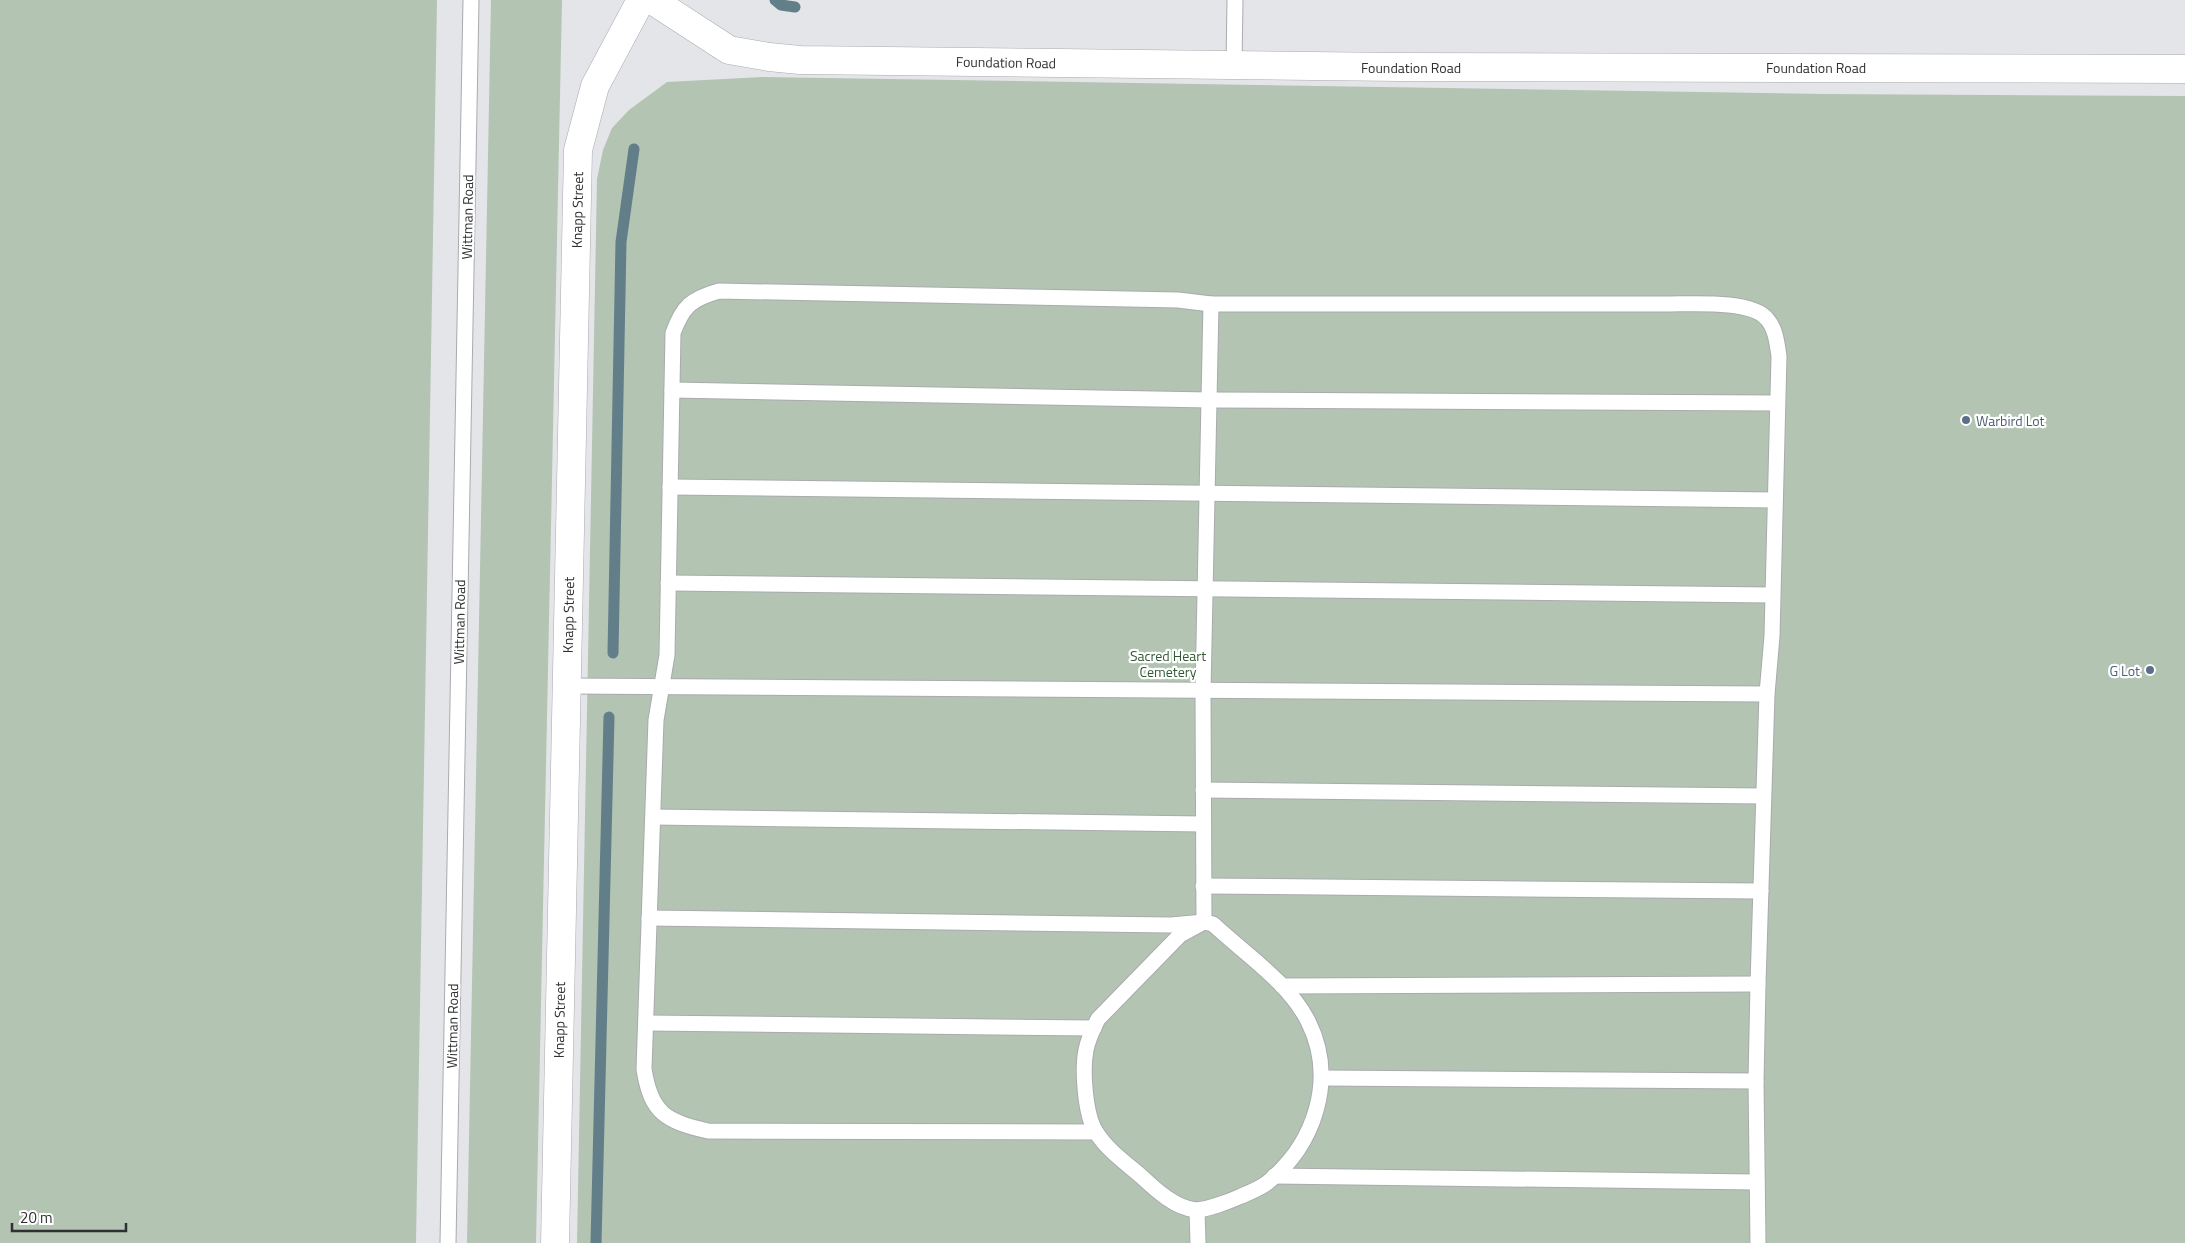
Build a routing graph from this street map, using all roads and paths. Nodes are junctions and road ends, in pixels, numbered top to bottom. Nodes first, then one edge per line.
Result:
1 (471, 0) edge
2 (641, 0) edge
3 (652, 0) edge
4 (1236, 0) edge
5 (1234, 65) junction
6 (2185, 69) edge
7 (1211, 304) junction
8 (672, 390) junction
9 (1210, 400) junction
10 (1777, 403) junction
11 (670, 487) junction
12 (1207, 494) junction
13 (1775, 500) junction
14 (668, 583) junction
15 (1205, 589) junction
16 (1772, 595) junction
17 (566, 686) junction
18 (662, 687) junction
19 (1203, 691) junction
20 (1766, 694) junction
21 (1203, 790) junction
22 (1763, 796) junction
23 (653, 817) junction
24 (1203, 824) junction
25 (1203, 886) junction
26 (1761, 891) junction
27 (649, 918) junction
28 (1204, 922) junction
29 (1758, 984) junction
30 (1282, 986) junction
31 (646, 1023) junction
32 (1094, 1028) junction
33 (1322, 1078) junction
34 (1756, 1081) junction
35 (1095, 1132) junction
36 (1274, 1176) junction
37 (1757, 1182) junction
38 (1197, 1210) junction
39 (448, 1243) edge
40 (555, 1243) edge
41 (1198, 1243) edge
42 (1758, 1243) edge

1 - 39 lane, Wittman Road
2 - 17 street, Knapp Street
3 - 5 street, Foundation Road
4 - 5 lane
5 - 6 street, Foundation Road
7 - 8 lane
7 - 9 lane
7 - 10 lane
8 - 9 lane
8 - 11 lane
9 - 10 lane
9 - 12 lane
10 - 13 lane
11 - 12 lane
11 - 14 lane
12 - 13 lane
12 - 15 lane
13 - 16 lane
14 - 15 lane
14 - 18 lane
15 - 16 lane
15 - 19 lane
16 - 20 lane
17 - 18 lane
17 - 40 street, Knapp Street
18 - 19 lane
18 - 23 lane
19 - 20 lane
19 - 21 lane
20 - 22 lane
21 - 22 lane
21 - 24 lane
22 - 26 lane
23 - 24 lane
23 - 27 lane
24 - 25 lane
25 - 26 lane
25 - 28 lane
26 - 29 lane
27 - 28 lane
27 - 31 lane
28 - 30 lane
28 - 32 lane
29 - 30 lane
29 - 34 lane
30 - 33 lane
31 - 32 lane
31 - 35 lane
32 - 35 lane
33 - 34 lane
33 - 36 lane
34 - 37 lane
35 - 38 lane
36 - 37 lane
36 - 38 lane
37 - 42 lane
38 - 41 lane

